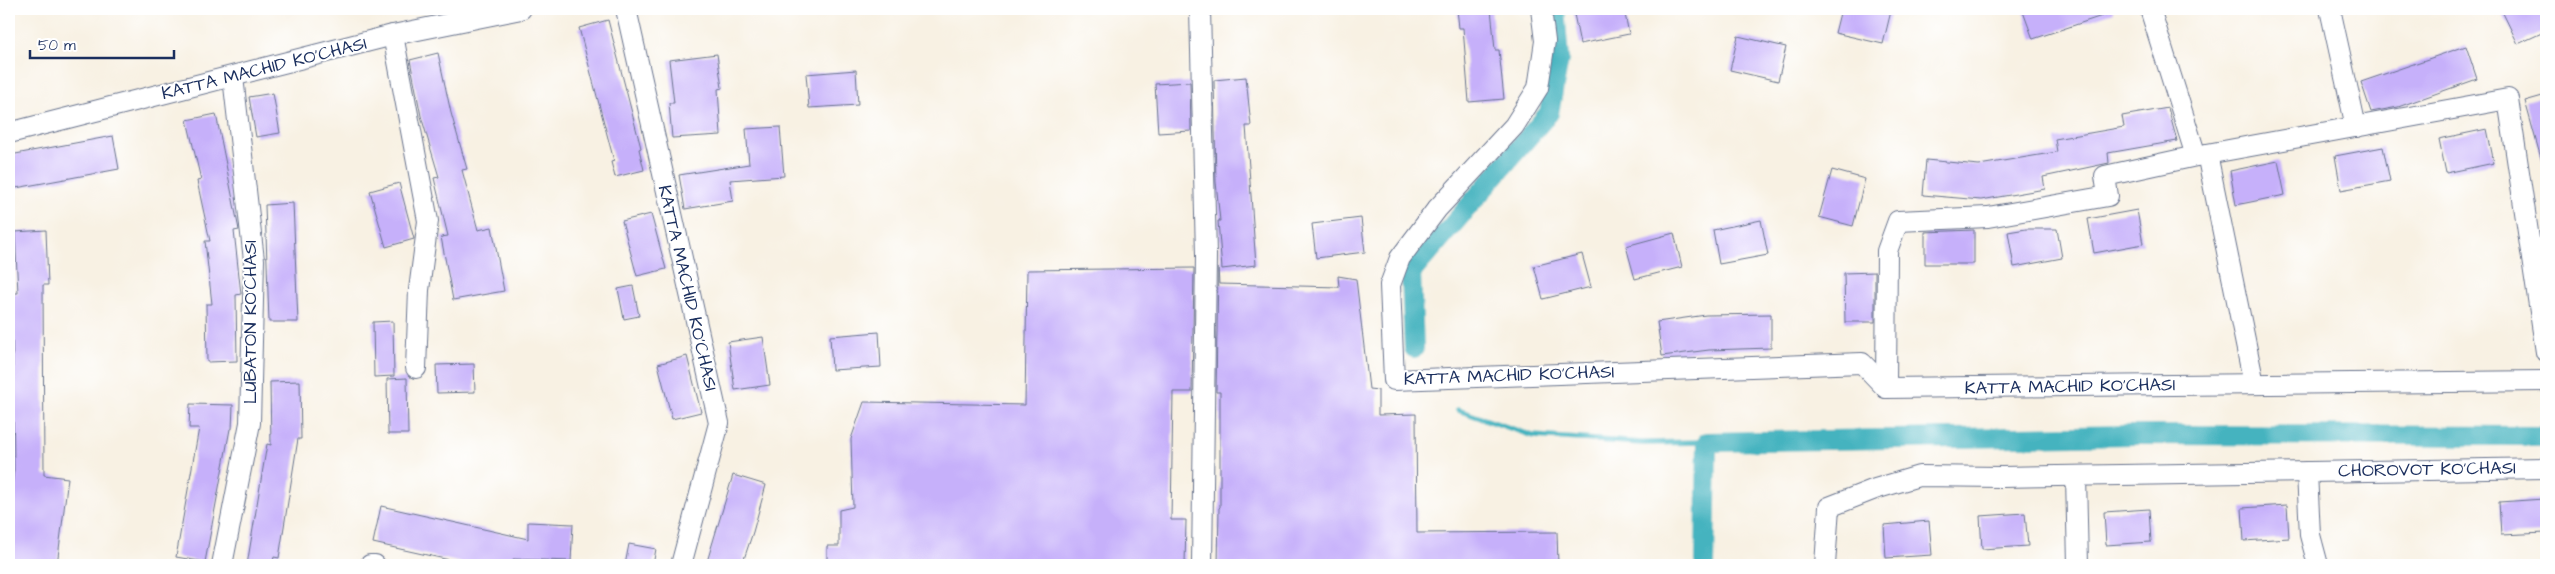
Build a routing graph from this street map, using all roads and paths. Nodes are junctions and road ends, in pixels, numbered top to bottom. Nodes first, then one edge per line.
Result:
1 (521, 9) edge
2 (626, 9) edge
3 (1200, 9) edge
4 (1540, 9) edge
5 (2150, 9) edge
6 (2330, 9) edge
7 (393, 35) junction
8 (233, 77) junction
9 (2356, 127) junction
10 (9, 133) edge
11 (2202, 155) junction
12 (2546, 352) edge
13 (416, 368) dead end
14 (2546, 381) edge
15 (2254, 384) junction
16 (1886, 388) junction
17 (2546, 468) edge
18 (2308, 472) junction
19 (2076, 476) junction
20 (222, 565) edge
21 (370, 565) edge
22 (375, 565) edge
23 (681, 565) edge
24 (1202, 565) edge
25 (1825, 565) edge
26 (2078, 565) edge
27 (2318, 565) edge

1 - 7 street, KATTA MACHID KO'CHASI
2 - 23 street, KATTA MACHID KO'CHASI
3 - 24 street
4 - 16 street, KATTA MACHID KO'CHASI
5 - 11 street
6 - 9 street
7 - 8 street, KATTA MACHID KO'CHASI
7 - 13 street
8 - 10 street, KATTA MACHID KO'CHASI
8 - 20 street, LUBATON KO'CHASI
9 - 11 street
9 - 12 street
11 - 15 street
11 - 16 street
14 - 15 street, KATTA MACHID KO'CHASI
15 - 16 street, KATTA MACHID KO'CHASI
17 - 18 street, CHOROVOT KO'CHASI
18 - 19 street, CHOROVOT KO'CHASI
18 - 27 street
19 - 25 street, CHOROVOT KO'CHASI
19 - 26 street
21 - 22 street

